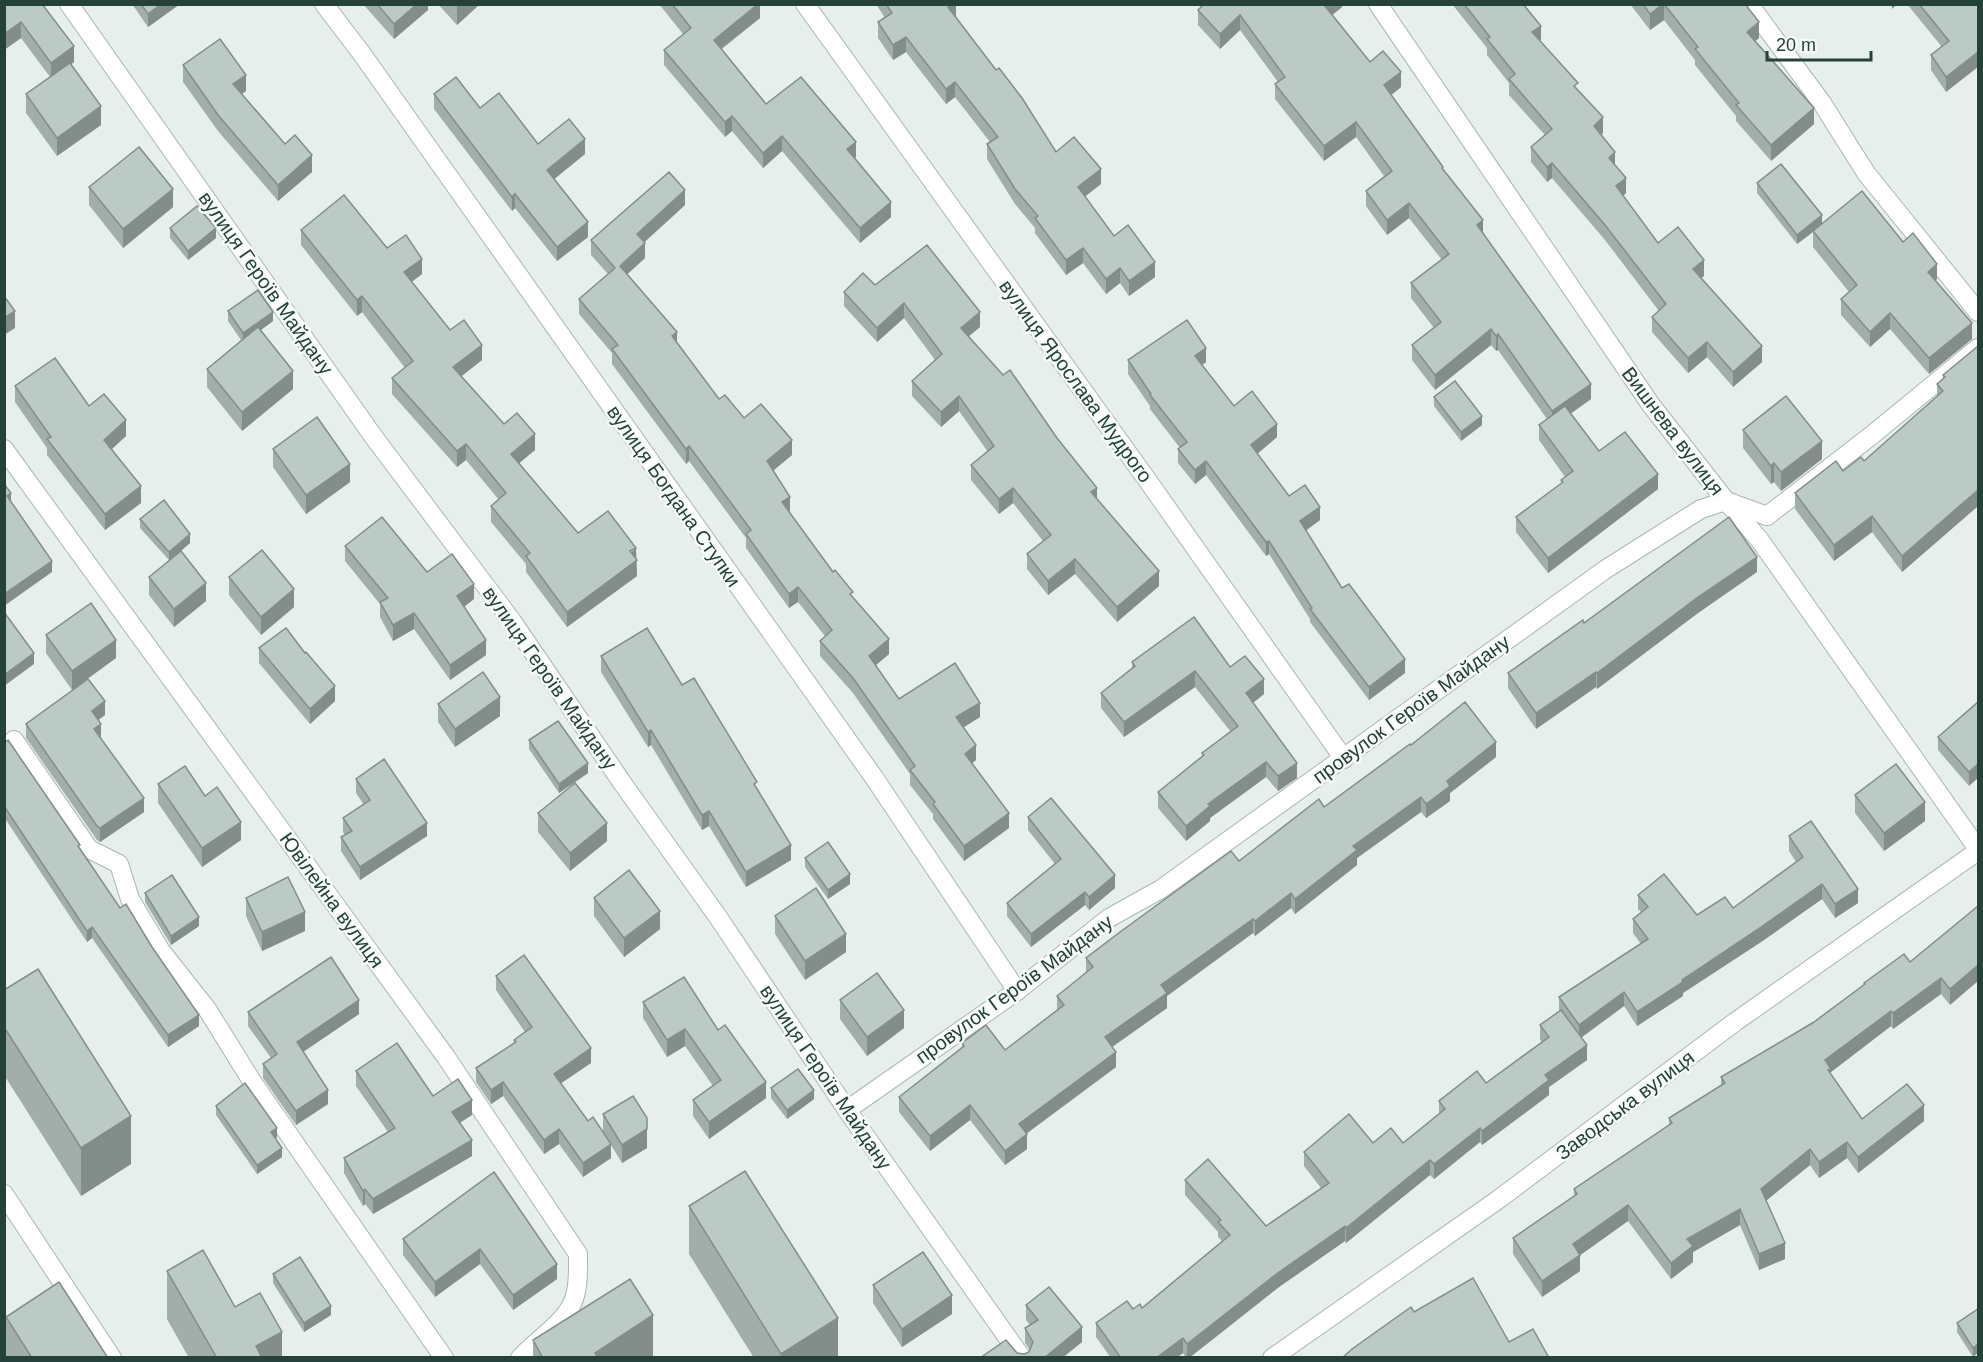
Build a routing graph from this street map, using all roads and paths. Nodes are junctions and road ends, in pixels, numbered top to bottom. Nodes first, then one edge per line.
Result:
1 (69, 4) edge
2 (324, 4) edge
3 (805, 4) edge
4 (1378, 4) edge
5 (1749, 4) edge
6 (1978, 312) edge
7 (1978, 348) edge
8 (4, 449) edge
9 (1726, 501) junction
10 (14, 740) dead end
11 (1344, 759) junction
12 (1978, 850) edge
13 (1017, 991) junction
14 (847, 1110) junction
15 (4, 1194) edge
16 (112, 1358) edge
17 (444, 1358) edge
18 (520, 1358) edge
19 (1022, 1358) edge
20 (1272, 1358) edge

1 - 14 street, вулиця Героїв Майдану
2 - 13 street, вулиця Богдана Ступки
3 - 11 street, вулиця Ярослава Мудрого
4 - 9 street, Вишнева вулиця
5 - 6 street
7 - 9 street
8 - 18 street, Ювілейна вулиця
9 - 11 street, провулок Героїв Майдану
9 - 12 street, Вишнева вулиця
10 - 17 street
11 - 13 street, провулок Героїв Майдану
12 - 20 street, Заводська вулиця
13 - 14 street, провулок Героїв Майдану
14 - 19 street, вулиця Героїв Майдану
15 - 16 street

